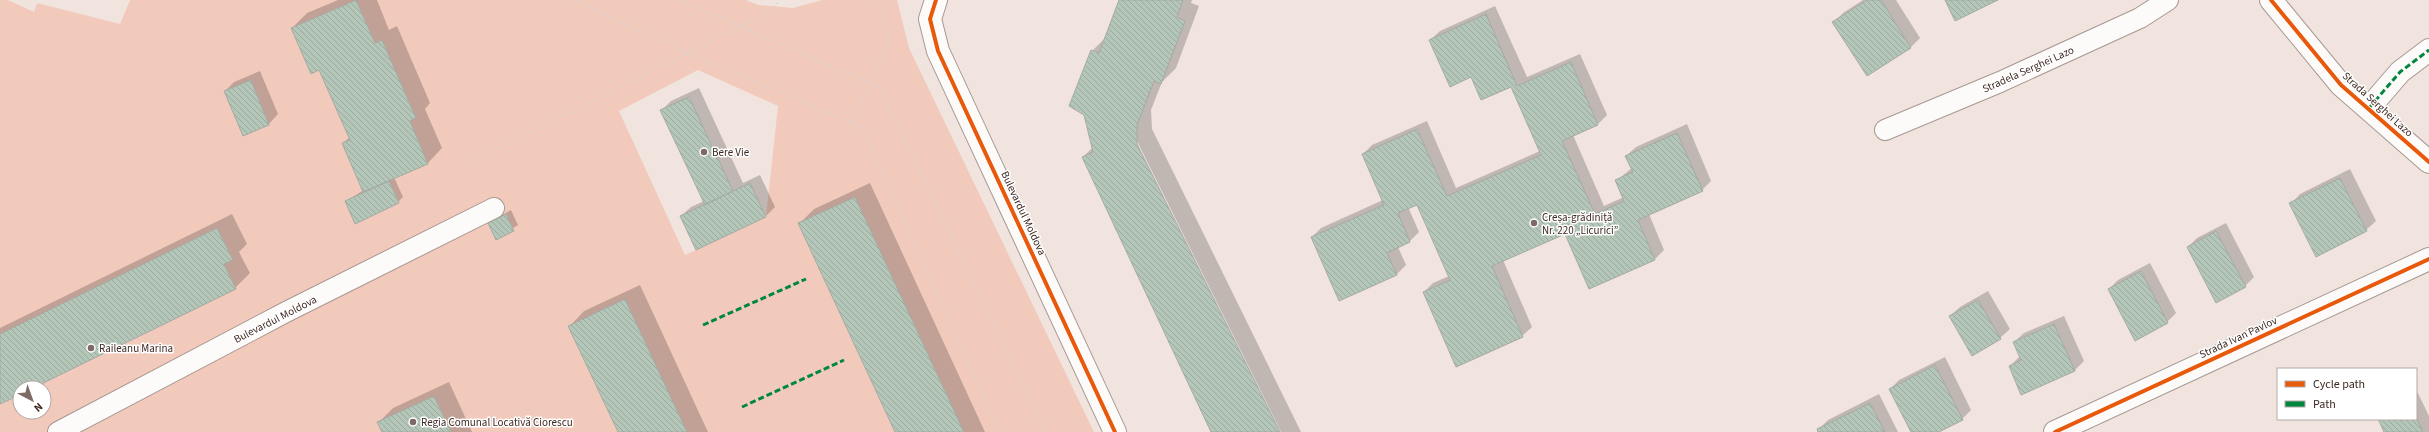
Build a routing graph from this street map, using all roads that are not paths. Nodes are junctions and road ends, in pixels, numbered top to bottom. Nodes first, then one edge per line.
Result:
1 (936, 0) edge
2 (2168, 0) edge
3 (2271, 0) edge
4 (2429, 50) edge
5 (2369, 108) junction
6 (1885, 130) dead end
7 (2429, 162) edge
8 (494, 208) dead end
9 (2429, 259) edge
10 (58, 432) edge
11 (1115, 432) edge
12 (2055, 432) edge

1 - 11 street, Bulevardul Moldova
2 - 6 lane, Stradela Serghei Lazo
3 - 5 street, Strada Serghei Lazo
4 - 5 street
5 - 7 street, Strada Serghei Lazo
8 - 10 lane, Bulevardul Moldova
9 - 12 street, Strada Ivan Pavlov

